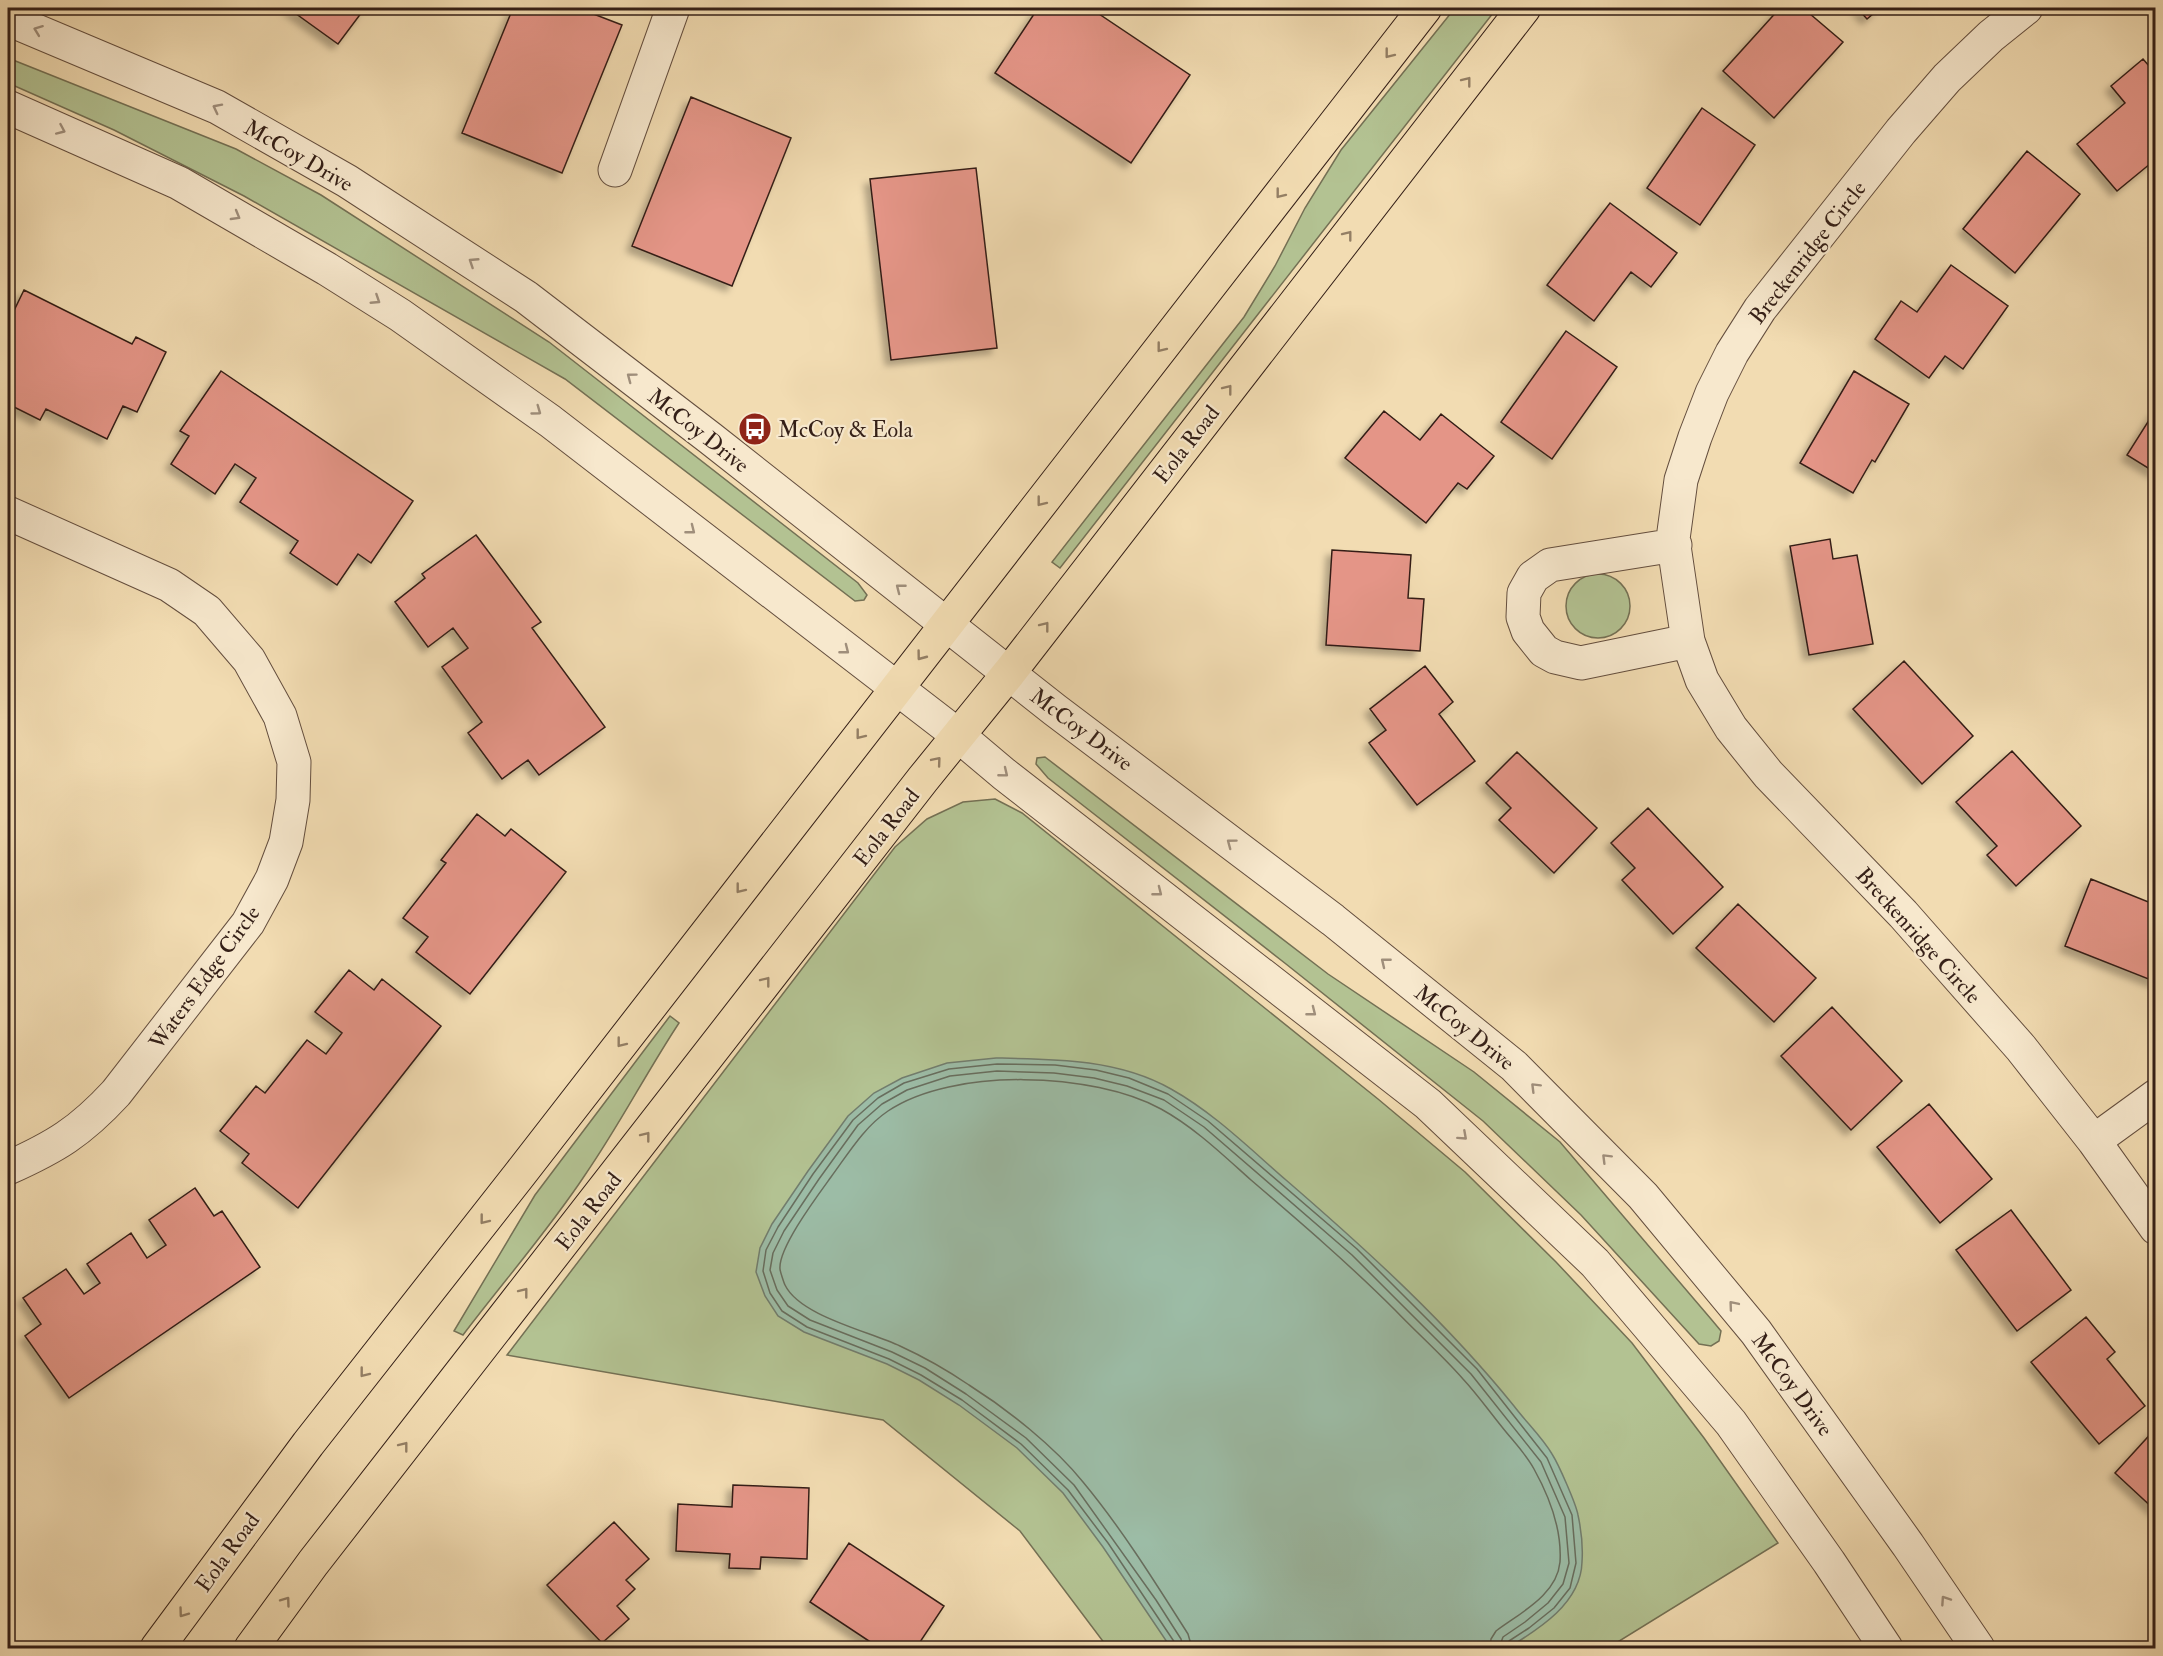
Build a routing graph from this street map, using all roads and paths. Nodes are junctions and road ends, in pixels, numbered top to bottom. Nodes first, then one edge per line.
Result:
1 (673, 8) edge
2 (1425, 8) edge
3 (1524, 8) edge
4 (2026, 8) edge
5 (8, 19) edge
6 (8, 106) edge
7 (615, 170) dead end
8 (8, 513) edge
9 (1675, 545) junction
10 (946, 624) junction
11 (1688, 641) junction
12 (1009, 673) junction
13 (896, 689) junction
14 (958, 736) junction
15 (2156, 1096) edge
16 (2094, 1141) junction
17 (8, 1168) edge
18 (2156, 1228) edge
19 (157, 1648) edge
20 (251, 1648) edge
21 (1886, 1648) edge
22 (1978, 1648) edge

1 - 7 street
2 -> 10 main road, Eola Road
12 -> 3 main road, Eola Road
4 - 9 street, Breckenridge Circle
10 -> 5 street, McCoy Drive
6 -> 13 street
8 - 17 street, Waters Edge Circle
9 - 11 street, Breckenridge Circle
9 - 11 street
10 - 12 street, McCoy Drive
10 -> 13 main road, Eola Road
11 - 16 street, Breckenridge Circle
12 - 14 main road, Eola Road
22 -> 12 street, McCoy Drive
13 - 14 street
13 -> 19 main road, Eola Road
20 -> 14 main road, Eola Road
14 -> 21 street
15 - 16 street
16 - 18 street, Breckenridge Circle

